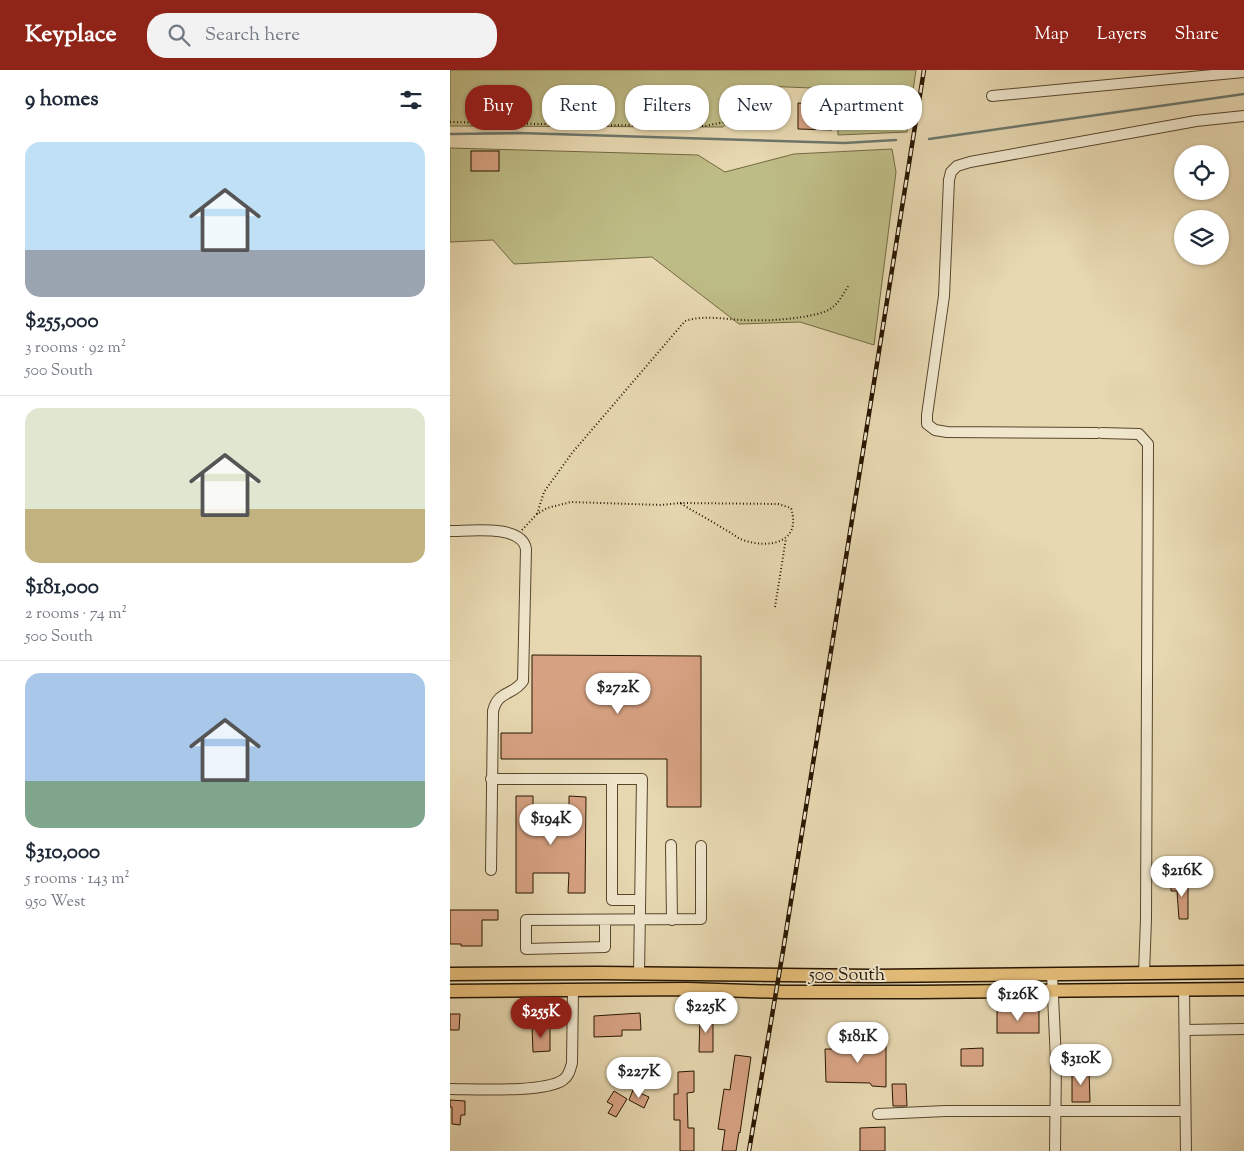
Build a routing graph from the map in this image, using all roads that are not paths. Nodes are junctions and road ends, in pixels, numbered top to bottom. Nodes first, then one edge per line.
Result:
1 (1244, 72) edge
2 (992, 96) dead end
3 (1244, 116) edge
4 (450, 531) edge
5 (491, 779) junction
6 (612, 779) junction
7 (671, 845) dead end
8 (701, 846) dead end
9 (491, 870) dead end
10 (640, 900) junction
11 (605, 920) junction
12 (640, 920) junction
13 (672, 920) junction
14 (1244, 972) edge
15 (450, 974) edge
16 (640, 974) junction
17 (1052, 974) junction
18 (1144, 974) junction
19 (1184, 989) junction
20 (1244, 989) edge
21 (573, 990) junction
22 (1053, 990) junction
23 (450, 991) edge
24 (1244, 1029) edge
25 (1185, 1030) junction
26 (450, 1089) edge
27 (1186, 1111) junction
28 (1055, 1112) junction
29 (878, 1114) dead end
30 (1055, 1151) edge
31 (1186, 1151) edge

1 - 2 street
3 - 18 street
4 - 5 street
5 - 6 street
5 - 9 street
6 - 10 street
6 - 10 street
7 - 13 street
8 - 13 street
10 - 12 street
11 - 11 street
11 - 12 street
12 - 13 street
12 - 16 street
14 - 18 main road, 500 South
15 - 16 main road, 500 South
16 - 17 main road, 500 South
17 - 18 main road, 500 South
17 - 22 street
19 - 20 main road, 500 South
19 - 22 main road, 500 South
19 - 25 street
21 - 22 main road, 500 South
21 - 23 main road, 500 South
21 - 26 street
22 - 28 street
24 - 25 street
25 - 27 street
27 - 28 street
27 - 31 street
28 - 29 street
28 - 30 street

